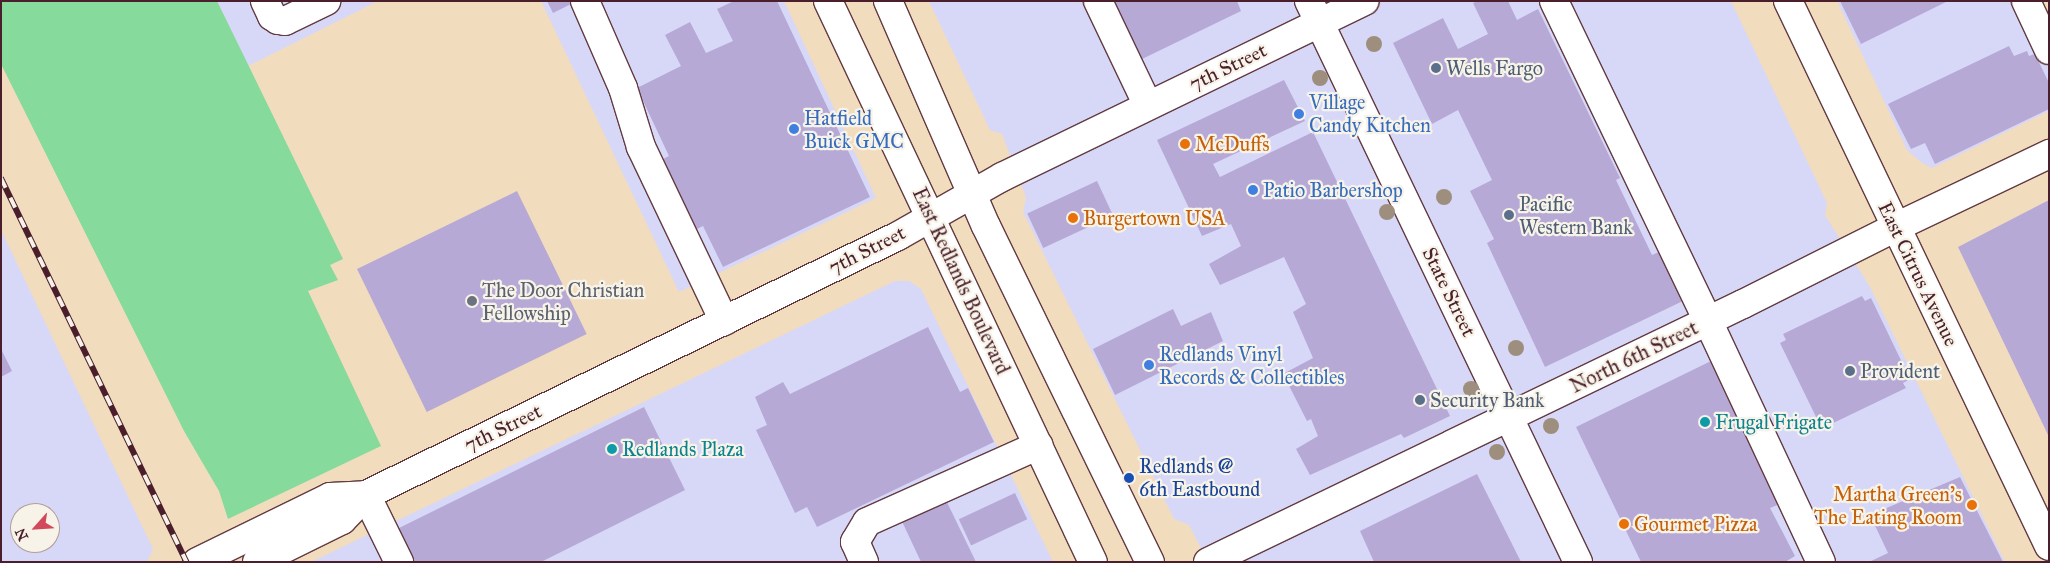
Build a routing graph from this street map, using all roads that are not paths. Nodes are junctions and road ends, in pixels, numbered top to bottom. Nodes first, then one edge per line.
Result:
1 (265, 1) edge
2 (326, 1) edge
3 (585, 1) edge
4 (828, 1) edge
5 (888, 1) edge
6 (1098, 1) edge
7 (1365, 1) edge
8 (1554, 1) edge
9 (1788, 1) edge
10 (2026, 1) edge
11 (1315, 12) edge
12 (2049, 50) edge
13 (1148, 106) junction
14 (2049, 154) edge
15 (971, 193) junction
16 (930, 217) junction
17 (1896, 227) junction
18 (724, 321) junction
19 (1708, 321) junction
20 (1509, 418) junction
21 (1038, 445) junction
22 (366, 495) junction
23 (2049, 546) edge
24 (197, 562) edge
25 (257, 562) edge
26 (399, 562) edge
27 (864, 562) edge
28 (1093, 562) edge
29 (1150, 562) edge
30 (1208, 562) edge
31 (1578, 562) edge
32 (1821, 562) edge

1 - 2 main road
3 - 18 main road
4 - 16 main road, East Redlands Boulevard
5 - 15 main road
6 - 13 main road
7 - 11 main road, 7th Street
8 - 19 main road
9 - 17 main road, East Citrus Avenue
10 - 12 main road
11 - 13 main road, 7th Street
11 - 20 main road, State Street
13 - 15 main road, 7th Street
14 - 17 main road, North 6th Street
15 - 16 main road, 7th Street
15 - 29 main road
16 - 18 main road, 7th Street
16 - 21 main road, East Redlands Boulevard
17 - 19 main road, North 6th Street
17 - 23 main road, East Citrus Avenue
18 - 22 main road, 7th Street
19 - 20 main road, North 6th Street
19 - 32 main road
20 - 30 main road, North 6th Street
20 - 31 main road, State Street
21 - 27 main road
21 - 28 main road, East Redlands Boulevard
22 - 24 main road, 7th Street
22 - 25 main road, 7th Street
22 - 26 main road

